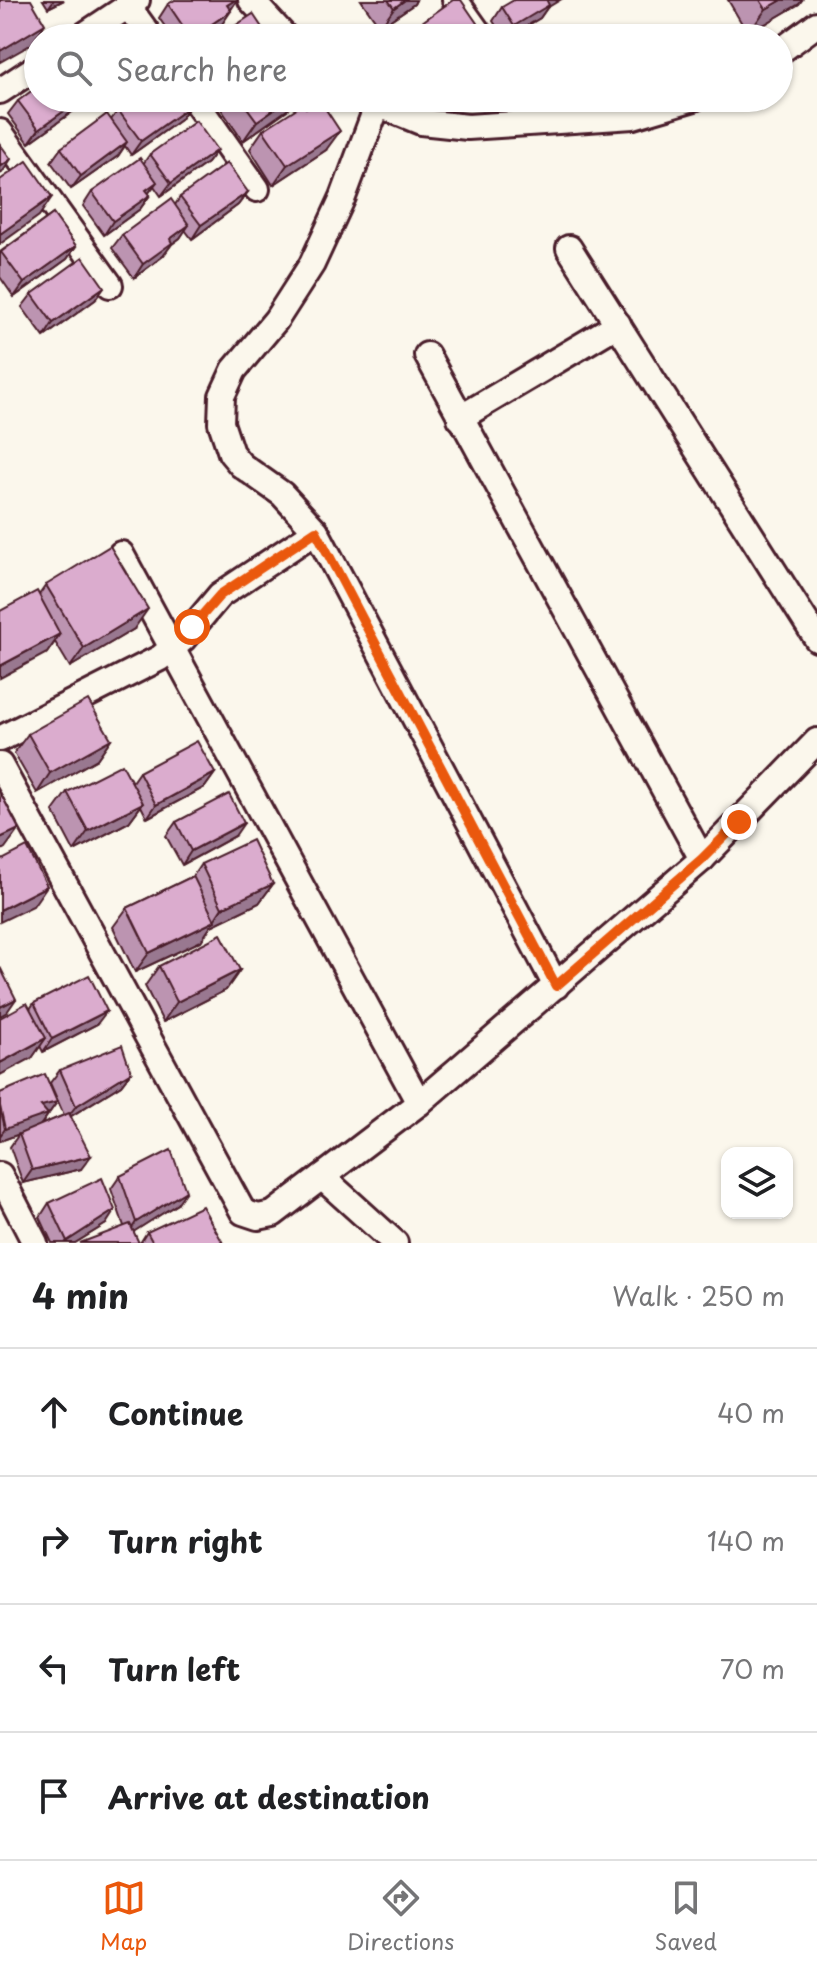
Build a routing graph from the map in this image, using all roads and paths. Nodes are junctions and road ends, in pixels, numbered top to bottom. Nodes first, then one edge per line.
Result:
1 (251, 0) edge
2 (455, 0) edge
3 (133, 3) edge
4 (101, 24) edge
5 (144, 24) edge
6 (273, 24) edge
7 (472, 24) edge
8 (817, 24) edge
9 (793, 42) edge
10 (24, 75) edge
11 (0, 91) edge
12 (203, 112) edge
13 (367, 112) edge
14 (396, 112) edge
15 (647, 112) edge
16 (0, 132) edge
17 (257, 189) dead end
18 (569, 248) dead end
19 (110, 285) dead end
20 (618, 324) junction
21 (427, 355) dead end
22 (460, 418) junction
23 (316, 531) junction
24 (121, 554) dead end
25 (817, 639) edge
26 (172, 650) junction
27 (0, 739) edge
28 (817, 741) edge
29 (0, 765) edge
30 (702, 859) junction
31 (556, 986) junction
32 (419, 1103) junction
33 (0, 1175) edge
34 (322, 1177) junction
35 (35, 1243) edge
36 (395, 1243) edge

1 - 6 street
2 - 7 street
3 - 4 street
3 - 5 street
8 - 9 street
10 - 11 street
12 - 17 street
13 - 23 street
14 - 15 street
16 - 19 street
18 - 20 street
20 - 22 street
20 - 25 street
21 - 22 street
22 - 30 street
23 - 26 street
23 - 31 street
24 - 26 street
26 - 27 street
26 - 32 street
28 - 30 street
29 - 34 street
30 - 31 street
31 - 32 street
32 - 34 street
33 - 35 street
34 - 36 street

